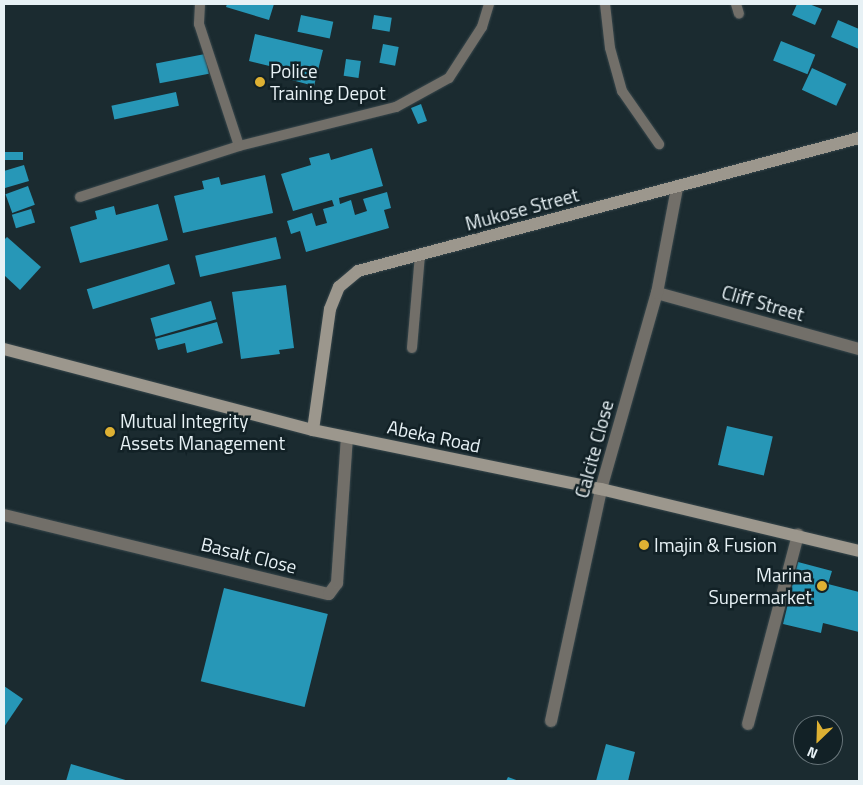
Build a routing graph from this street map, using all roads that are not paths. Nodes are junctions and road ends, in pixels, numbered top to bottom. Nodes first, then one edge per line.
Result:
1 (200, 4) edge
2 (489, 4) edge
3 (606, 4) edge
4 (859, 138) edge
5 (659, 144) dead end
6 (239, 146) junction
7 (677, 188) junction
8 (80, 197) dead end
9 (420, 255) junction
10 (657, 293) junction
11 (412, 348) dead end
12 (4, 349) edge
13 (859, 349) edge
14 (313, 430) junction
15 (347, 437) junction
16 (601, 489) junction
17 (4, 515) edge
18 (798, 535) junction
19 (859, 551) edge
20 (551, 721) dead end
21 (748, 724) dead end

1 - 6 lane
2 - 6 lane
3 - 5 lane
4 - 7 street, Mukose Street
6 - 8 lane
7 - 9 street, Mukose Street
7 - 10 street, Calcite Close
9 - 11 lane
9 - 14 street, Mukose Street
10 - 13 street, Cliff Street
10 - 16 street, Calcite Close
12 - 14 street, Abeka Road
14 - 15 street, Abeka Road
15 - 16 street, Abeka Road
15 - 17 street, Basalt Close
16 - 18 street, Abeka Road
16 - 20 street, Calcite Close
18 - 19 street, Abeka Road
18 - 21 street

